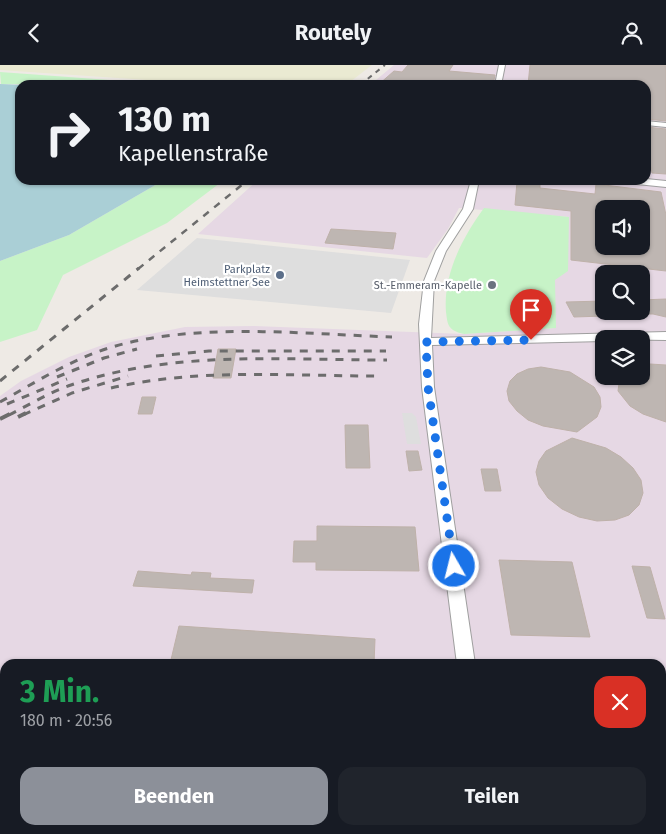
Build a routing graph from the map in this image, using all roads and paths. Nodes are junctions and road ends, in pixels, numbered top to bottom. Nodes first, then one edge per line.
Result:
1 (502, 65) edge
2 (499, 80) edge
3 (651, 124) edge
4 (666, 125) edge
5 (651, 182) edge
6 (666, 184) edge
7 (475, 185) edge
8 (666, 336) edge
9 (426, 342) junction
10 (465, 659) edge

1 - 2 street
3 - 4 street
5 - 6 street
7 - 9 street
8 - 9 street
9 - 10 street

